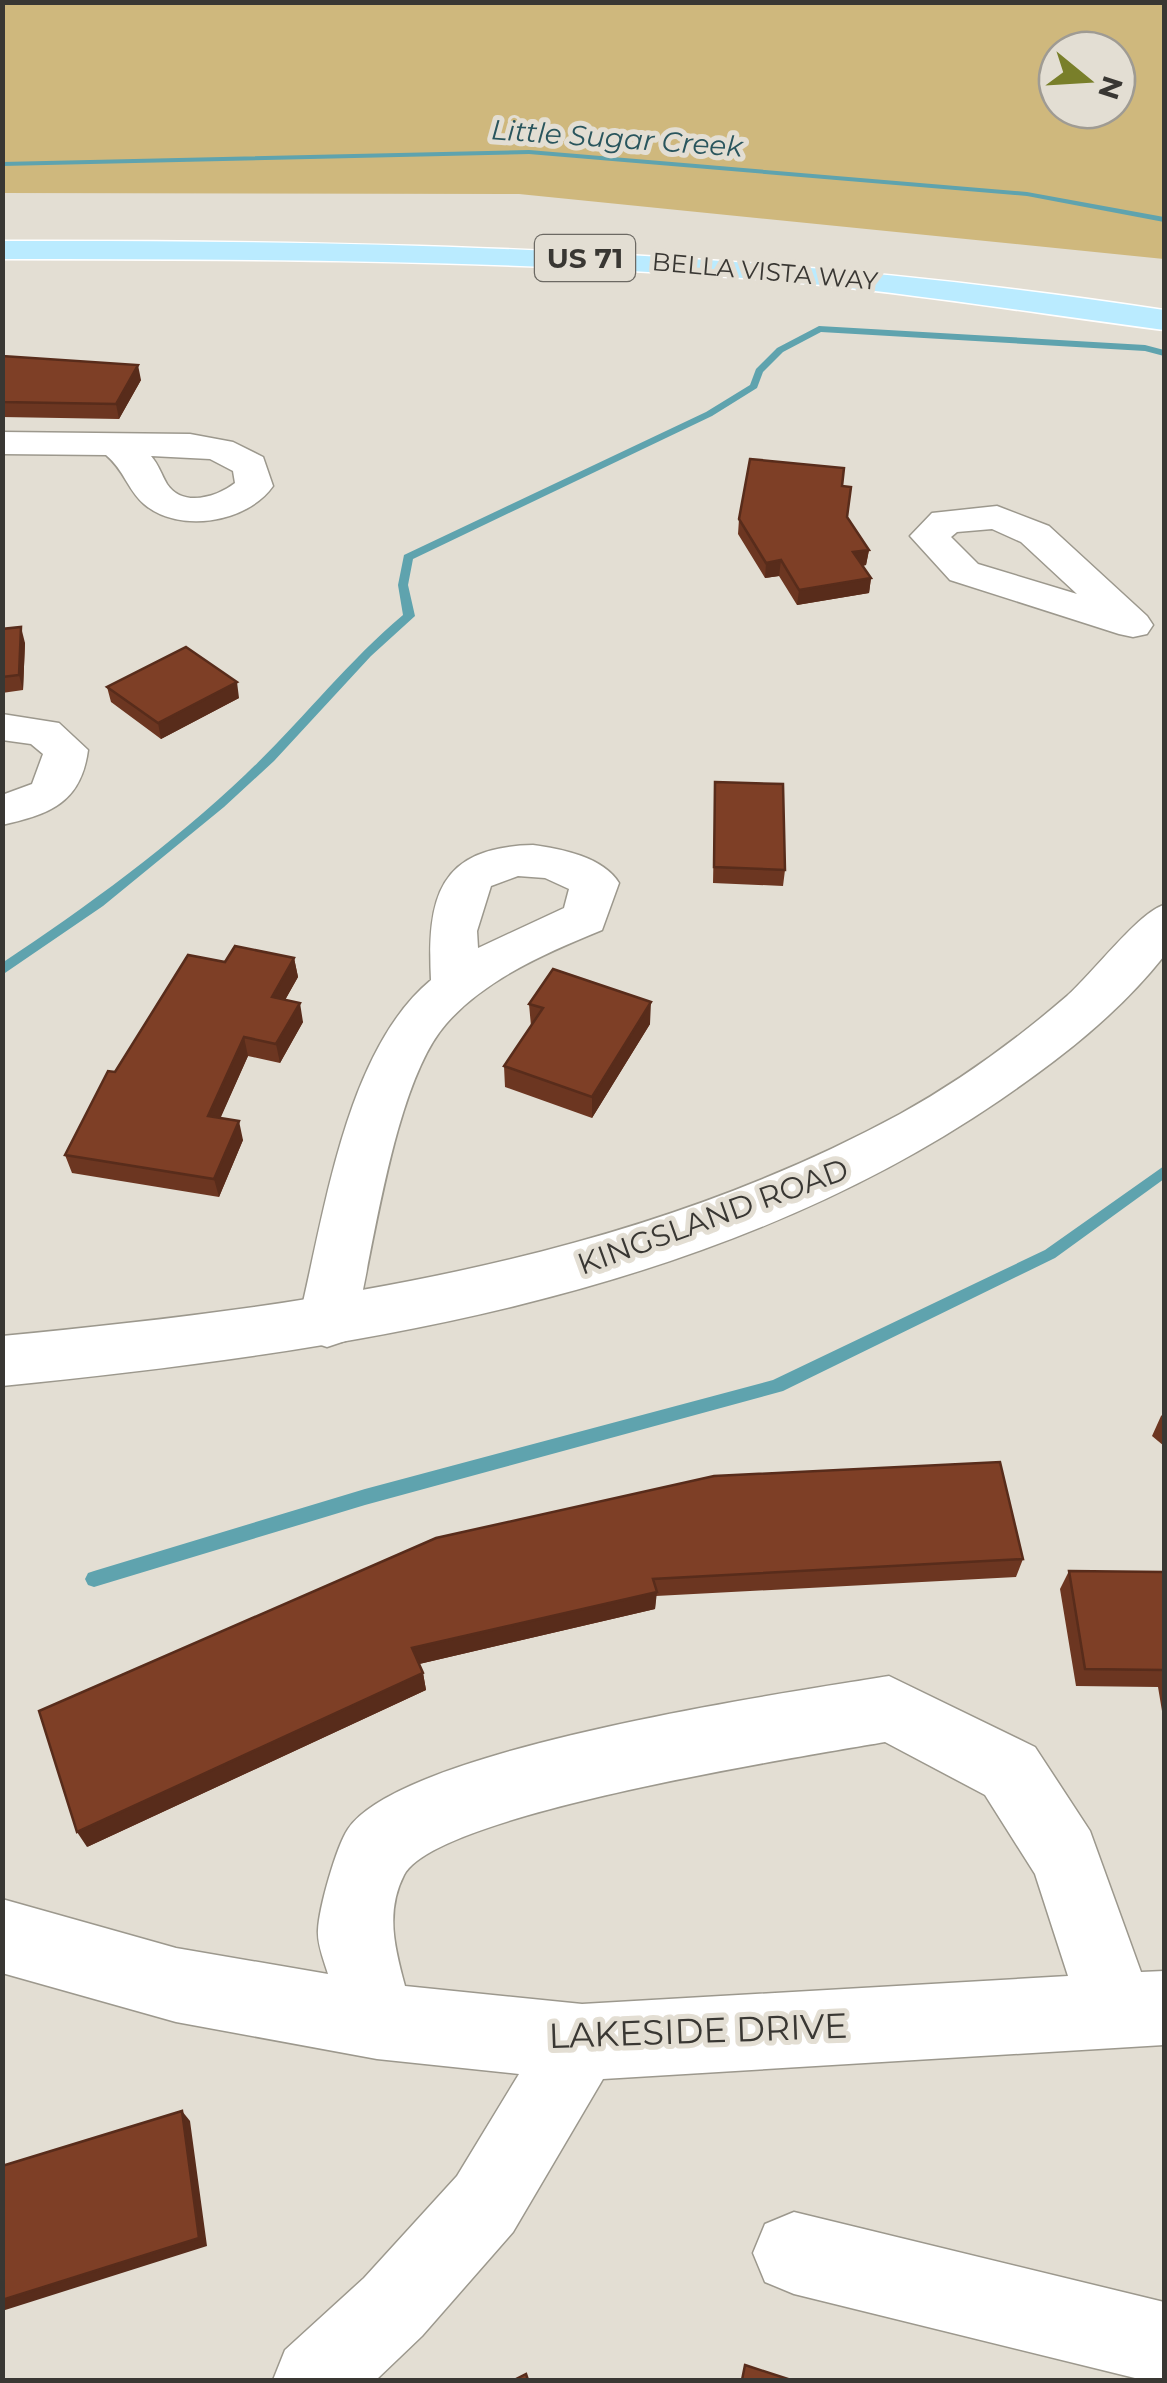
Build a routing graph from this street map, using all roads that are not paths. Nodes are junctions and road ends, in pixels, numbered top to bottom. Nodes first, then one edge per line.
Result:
1 (2, 228) edge
2 (2, 250) edge
3 (1164, 293) edge
4 (1164, 320) edge
5 (2, 444) edge
6 (116, 446) dead end
7 (2, 727) edge
8 (2, 810) edge
9 (1164, 921) edge
10 (456, 989) dead end
11 (327, 1322) junction
12 (2, 1361) edge
13 (2, 1936) edge
14 (1141, 2009) edge
15 (377, 2021) junction
16 (582, 2042) junction
17 (794, 2253) dead end
18 (1164, 2344) edge
19 (315, 2380) edge

1 - 3 main road, BELLA VISTA WAY / US 71
2 - 4 main road, BELLA VISTA WAY / US 71
5 - 6 street
7 - 8 street
9 - 11 street, KINGSLAND ROAD
10 - 11 street
11 - 12 street, KINGSLAND ROAD
13 - 15 street, LAKESIDE DRIVE
14 - 15 street
14 - 16 street, LAKESIDE DRIVE
15 - 16 street, LAKESIDE DRIVE
16 - 19 street
17 - 18 street

